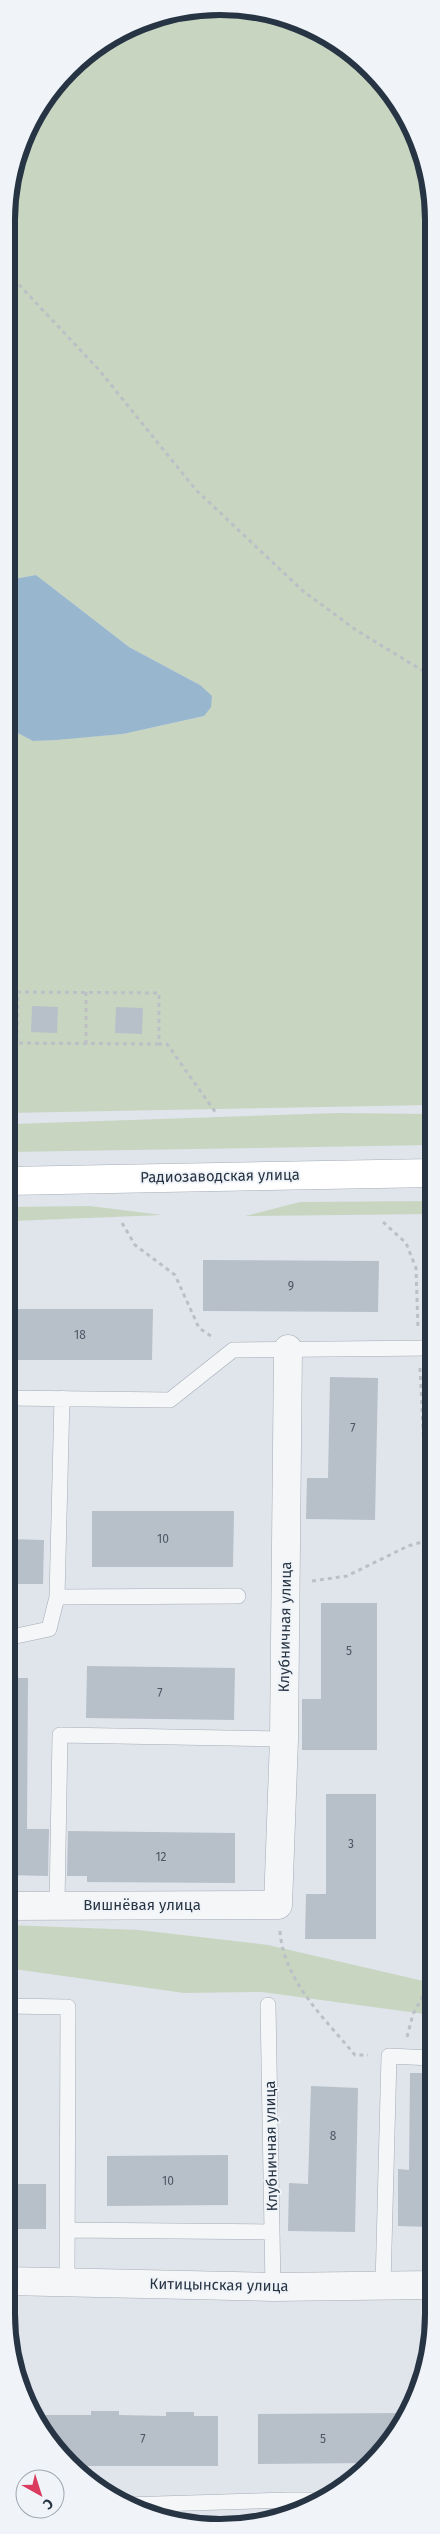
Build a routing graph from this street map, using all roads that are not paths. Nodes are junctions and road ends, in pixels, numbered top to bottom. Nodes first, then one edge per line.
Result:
1 (425, 1173) edge
2 (15, 1181) edge
3 (425, 1348) edge
4 (288, 1349) junction
5 (15, 1398) edge
6 (62, 1398) junction
7 (238, 1596) dead end
8 (57, 1598) junction
9 (15, 1636) edge
10 (284, 1739) junction
11 (57, 1904) junction
12 (278, 1905) joint
13 (15, 1906) edge
14 (268, 2005) dead end
15 (15, 2006) edge
16 (425, 2058) edge
17 (68, 2230) junction
18 (272, 2232) junction
19 (15, 2281) edge
20 (67, 2282) junction
21 (383, 2285) junction
22 (425, 2285) edge
23 (272, 2287) junction
24 (148, 2505) edge
25 (286, 2508) edge

1 - 2 street, Радиозаводская улица
3 - 4 lane
4 - 6 lane
4 - 10 street, Клубничная улица
5 - 6 lane
6 - 8 lane
7 - 8 lane
8 - 9 lane
10 - 11 lane
10 - 12 street, Клубничная улица
11 - 12 street, Вишнёвая улица
11 - 13 street, Вишнёвая улица
14 - 18 lane, Клубничная улица
15 - 17 lane
16 - 21 lane
17 - 18 lane
17 - 20 lane
18 - 23 lane, Клубничная улица
19 - 20 street, Китицынская улица
20 - 23 street, Китицынская улица
21 - 22 street, Китицынская улица
21 - 23 street, Китицынская улица
24 - 25 lane

